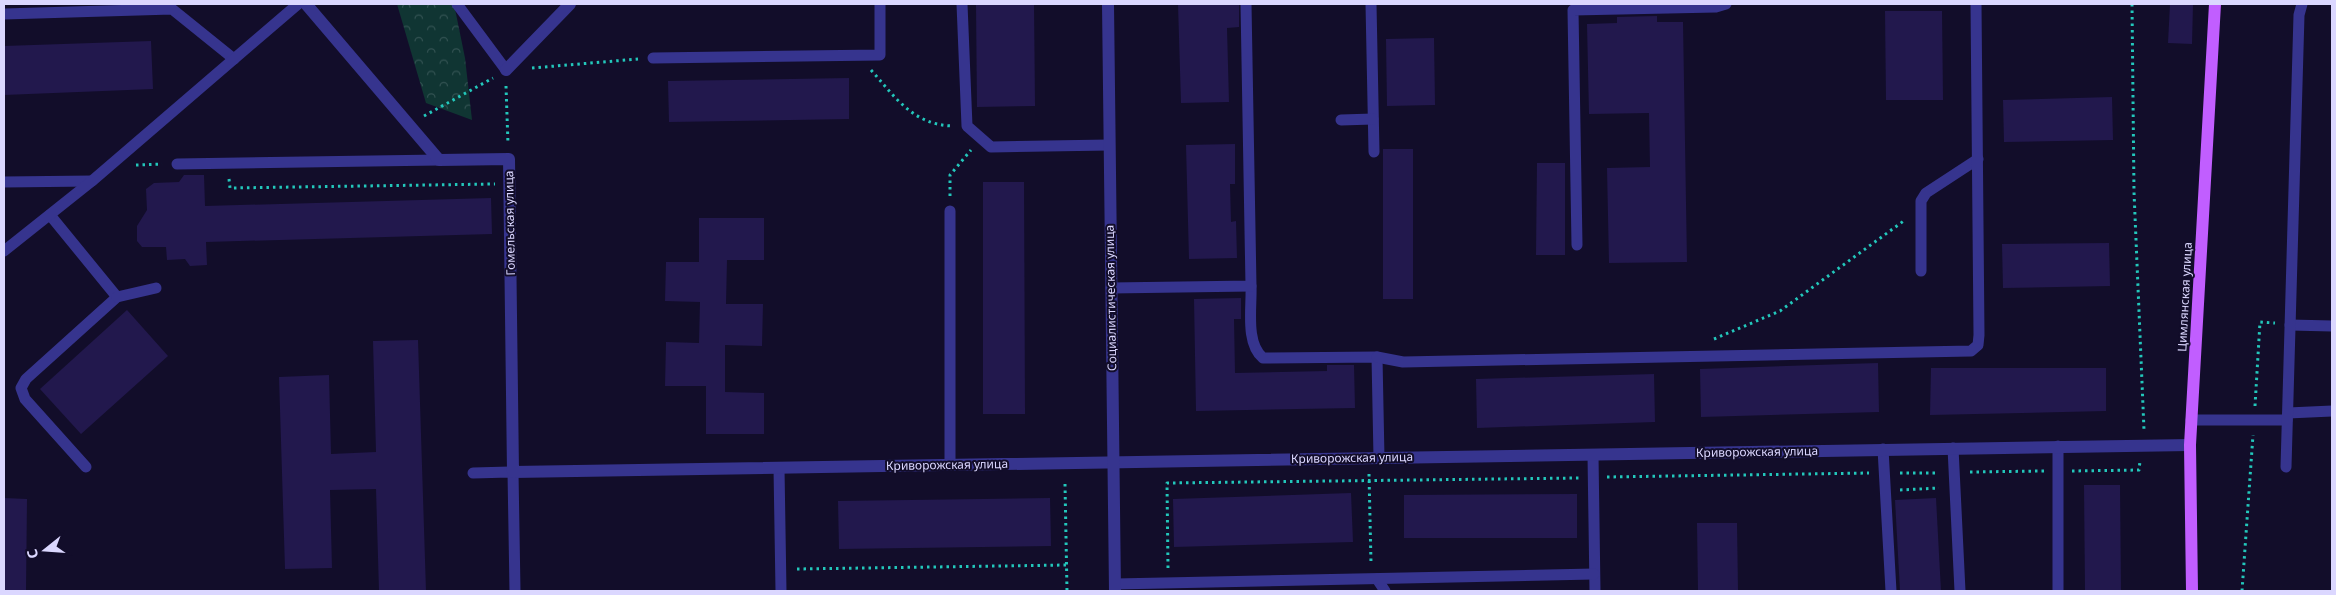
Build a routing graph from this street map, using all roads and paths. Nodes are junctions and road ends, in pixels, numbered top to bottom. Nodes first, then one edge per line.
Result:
1 (298, 4) edge
2 (306, 4) edge
3 (457, 4) edge
4 (570, 4) edge
5 (880, 4) edge
6 (962, 4) edge
7 (1108, 4) edge
8 (1246, 4) edge
9 (1370, 4) edge
10 (1726, 4) edge
11 (1976, 4) edge
12 (2132, 4) edge
13 (2215, 4) edge
14 (2302, 4) edge
15 (1572, 7) edge
16 (4, 14) edge
17 (857, 55) junction
18 (653, 58) joint
19 (234, 59) junction
20 (506, 70) junction
21 (1373, 119) junction
22 (1341, 120) dead end
23 (409, 125) junction
24 (967, 126) junction
25 (981, 138) junction
26 (1109, 145) junction
27 (1374, 152) dead end
28 (508, 159) junction
29 (1978, 159) junction
30 (439, 160) junction
31 (229, 163) junction
32 (178, 164) joint
33 (110, 165) junction
34 (92, 181) junction
35 (4, 182) edge
36 (509, 184) junction
37 (1919, 209) junction
38 (950, 211) joint
39 (50, 215) junction
40 (1577, 244) dead end
41 (4, 251) edge
42 (1921, 271) dead end
43 (1252, 286) junction
44 (156, 288) dead end
45 (1111, 288) junction
46 (117, 297) junction
47 (2266, 322) dead end
48 (2290, 325) junction
49 (2332, 326) edge
50 (1708, 342) dead end
51 (1377, 358) junction
52 (2332, 411) edge
53 (2288, 417) junction
54 (2191, 420) junction
55 (2254, 420) junction
56 (2142, 445) junction
57 (2190, 445) junction
58 (2058, 446) junction
59 (1953, 448) junction
60 (1884, 449) junction
61 (1593, 454) junction
62 (1374, 458) junction
63 (1113, 462) junction
64 (950, 465) junction
65 (86, 467) dead end
66 (2286, 467) dead end
67 (779, 468) junction
68 (2058, 471) junction
69 (513, 472) junction
70 (1954, 472) junction
71 (473, 473) dead end
72 (1885, 473) junction
73 (1593, 478) junction
74 (1369, 481) junction
75 (1065, 484) dead end
76 (1955, 487) junction
77 (1886, 491) junction
78 (1067, 566) junction
79 (781, 569) junction
80 (1594, 574) junction
81 (1374, 579) junction
82 (1168, 583) junction
83 (1115, 588) edge
84 (515, 591) edge
85 (781, 591) edge
86 (1067, 591) edge
87 (1385, 591) edge
88 (1594, 591) edge
89 (1891, 591) edge
90 (1960, 591) edge
91 (2058, 591) edge
92 (2192, 591) edge
93 (2242, 591) edge

1 - 19 lane
2 - 23 street
3 - 20 lane
4 - 20 street
5 - 17 lane
6 - 24 lane
7 - 26 street, Социалистическая улица
8 - 43 lane
9 - 21 lane
10 - 15 lane
11 - 29 lane
12 - 56 path
13 - 54 main road, Цимлянская улица
14 - 48 lane
15 - 40 lane
16 - 19 lane
17 - 18 lane
17 - 24 path
18 - 20 path
19 - 33 lane
20 - 23 path
20 - 28 path
21 - 22 lane
21 - 27 lane
23 - 30 street
24 - 25 lane
25 - 26 lane
25 - 38 path
26 - 45 street, Социалистическая улица
28 - 30 street, Гомельская улица
28 - 36 street, Гомельская улица
29 - 37 lane
29 - 51 lane
30 - 31 lane
31 - 32 lane
31 - 36 path
32 - 33 path
33 - 34 lane
34 - 35 lane
34 - 39 lane
36 - 69 street, Гомельская улица
37 - 42 lane
37 - 50 path
38 - 64 lane
39 - 41 lane
39 - 46 lane
43 - 45 lane
43 - 51 lane
44 - 46 lane
45 - 63 street, Социалистическая улица
46 - 65 lane
47 - 55 path
48 - 49 lane
48 - 53 lane
51 - 62 lane
52 - 53 lane
53 - 55 lane
53 - 66 lane
54 - 55 lane
54 - 57 main road, Цимлянская улица
55 - 93 path
56 - 57 street, Криворожская улица
56 - 58 street, Криворожская улица
56 - 68 path
57 - 92 main road, Цимлянская улица
58 - 59 street, Криворожская улица
58 - 68 lane
59 - 60 street, Криворожская улица
59 - 70 lane
60 - 61 street, Криворожская улица
60 - 72 lane
61 - 62 street, Криворожская улица
61 - 73 lane
62 - 63 street, Криворожская улица
62 - 74 path
63 - 64 street, Криворожская улица
63 - 83 street, Социалистическая улица
64 - 67 street, Криворожская улица
67 - 69 street, Криворожская улица
67 - 79 lane
68 - 70 path
68 - 91 lane
69 - 71 lane
69 - 84 lane
70 - 72 path
70 - 76 lane
72 - 73 path
72 - 77 lane
73 - 74 path
73 - 80 lane
74 - 81 path
74 - 82 path
75 - 78 path
76 - 77 path
76 - 90 lane
77 - 89 lane
78 - 79 path
78 - 86 path
79 - 85 lane
80 - 81 lane
80 - 88 lane
81 - 82 lane
81 - 87 lane
82 - 83 lane

